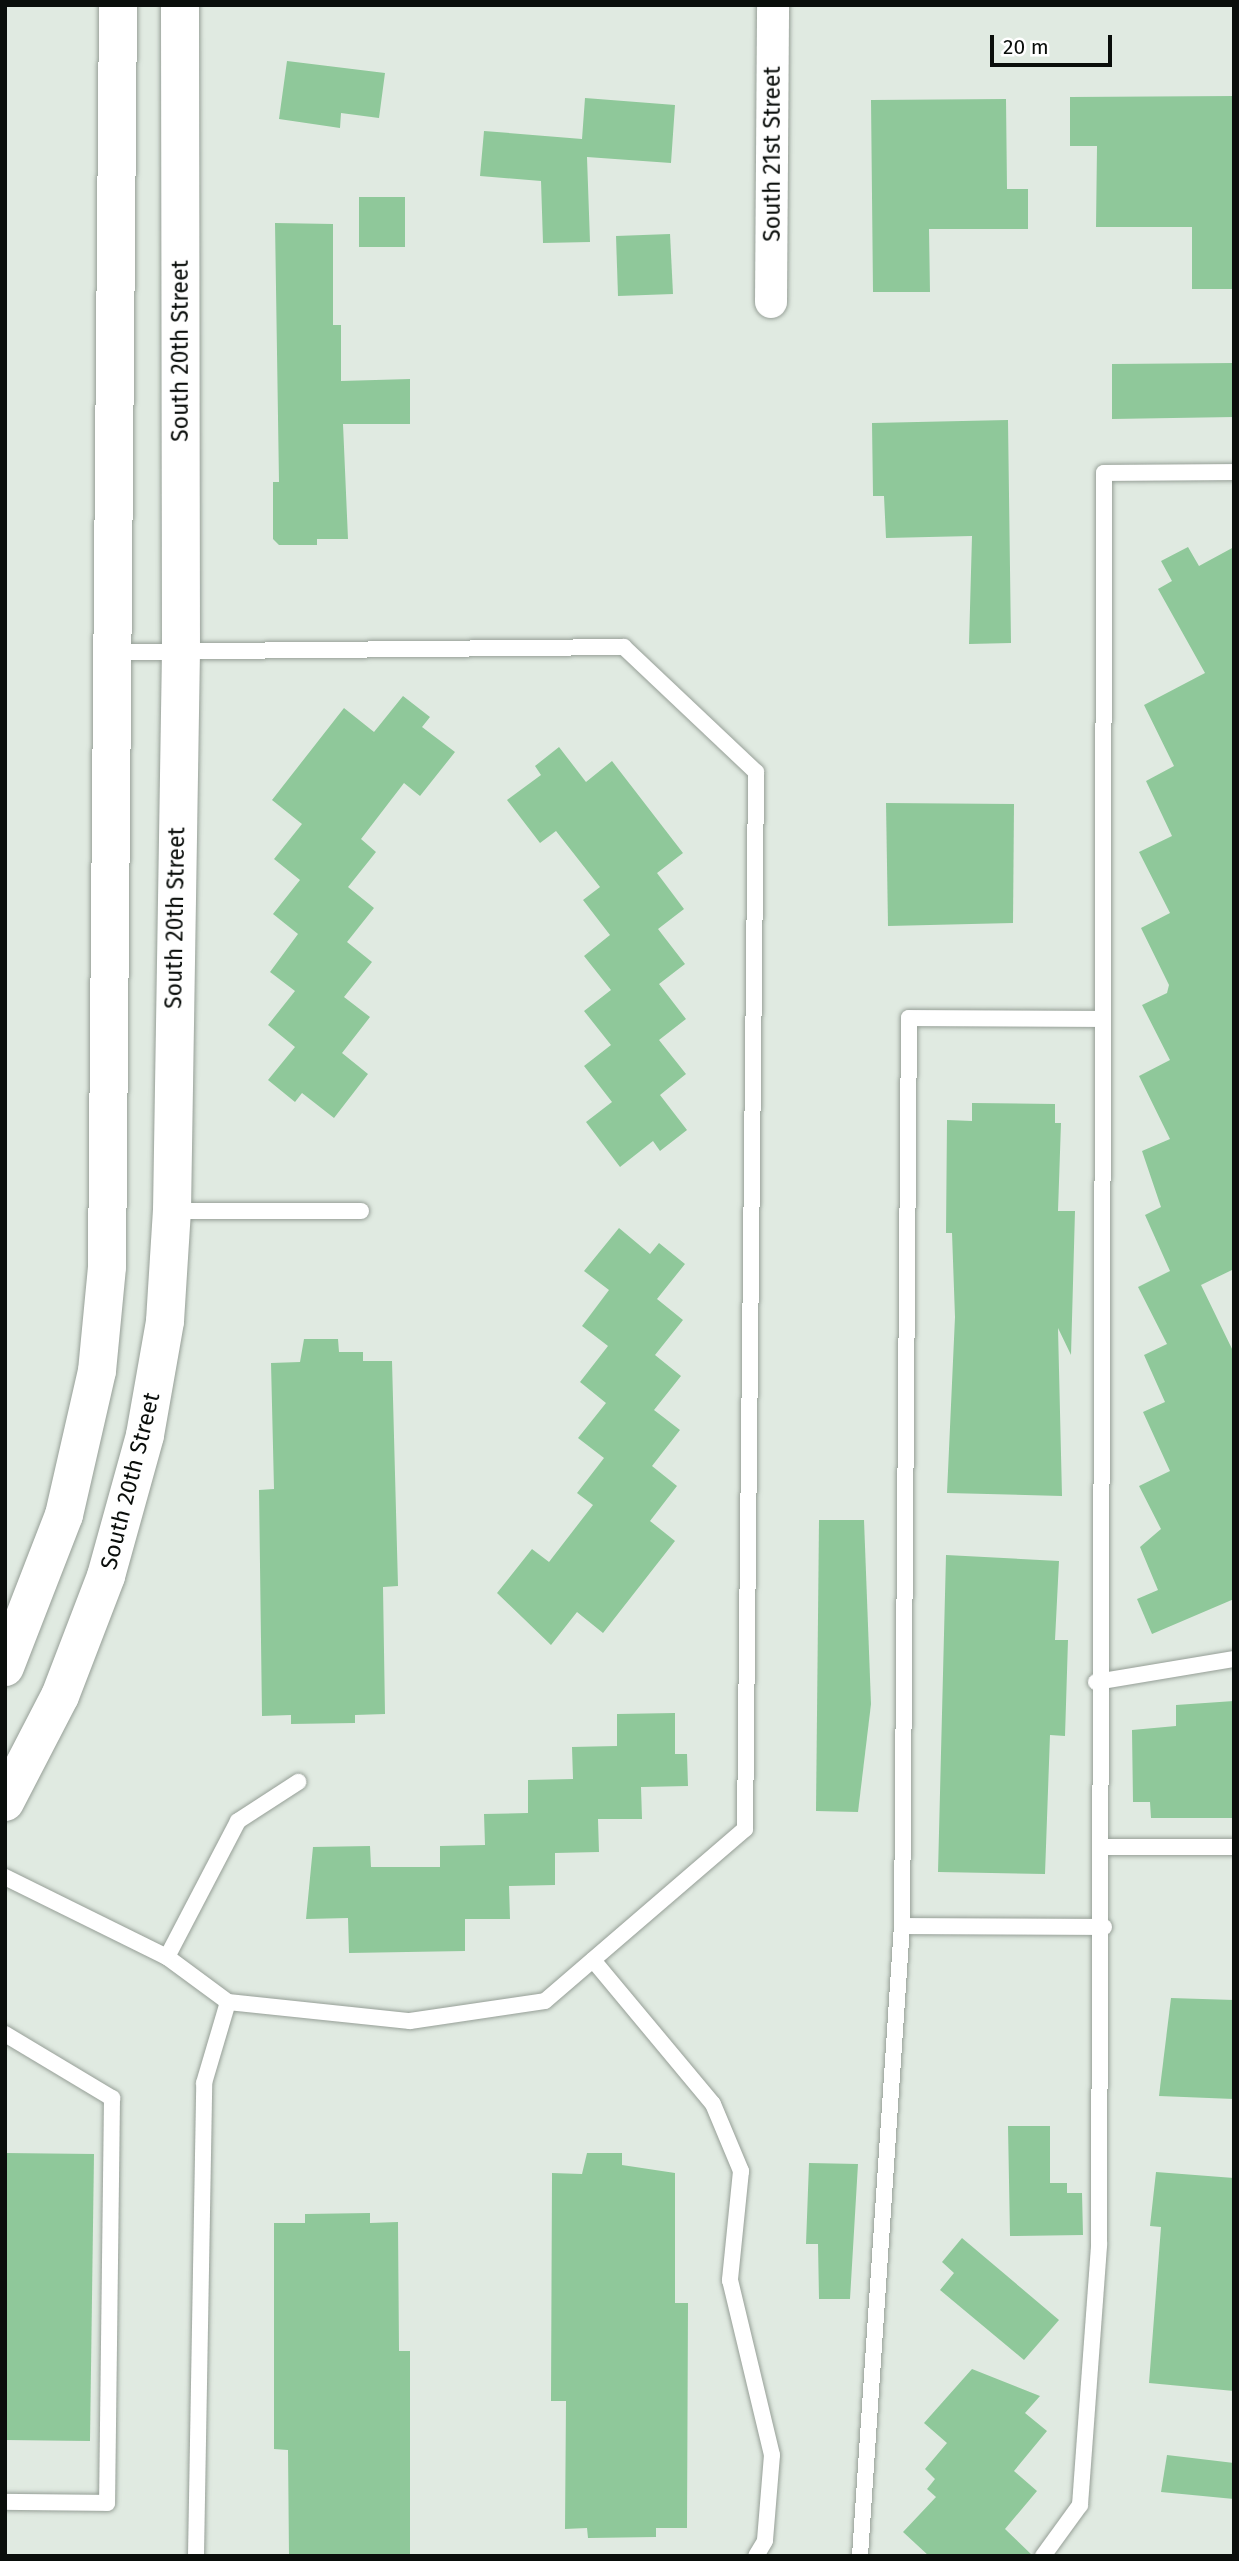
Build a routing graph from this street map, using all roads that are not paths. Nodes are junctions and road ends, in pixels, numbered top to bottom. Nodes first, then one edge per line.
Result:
1 (118, 5) edge
2 (180, 5) edge
3 (773, 5) edge
4 (771, 302) dead end
5 (1234, 472) edge
6 (181, 651) junction
7 (113, 652) junction
8 (1103, 1019) junction
9 (361, 1210) dead end
10 (172, 1211) junction
11 (1234, 1659) edge
12 (5, 1667) edge
13 (1096, 1682) junction
14 (298, 1782) dead end
15 (5, 1801) edge
16 (1102, 1847) junction
17 (1234, 1847) edge
18 (5, 1878) edge
19 (902, 1926) junction
20 (1104, 1927) junction
21 (167, 1957) junction
22 (593, 1960) junction
23 (228, 2002) junction
24 (5, 2034) edge
25 (5, 2502) edge
26 (196, 2556) edge
27 (756, 2556) edge
28 (860, 2556) edge
29 (1043, 2556) edge

1 - 7 street
2 - 6 street, South 20th Street
3 - 4 street, South 21st Street
5 - 8 lane
6 - 7 lane
6 - 10 street, South 20th Street
6 - 22 lane
7 - 12 street
8 - 13 lane
8 - 19 lane
9 - 10 lane
10 - 15 street, South 20th Street
11 - 13 lane
13 - 16 lane
14 - 21 lane
16 - 17 lane
16 - 20 lane
18 - 21 lane
19 - 20 lane
19 - 28 lane
20 - 29 lane
21 - 23 lane
22 - 23 lane
22 - 27 lane
23 - 26 lane
24 - 25 lane

